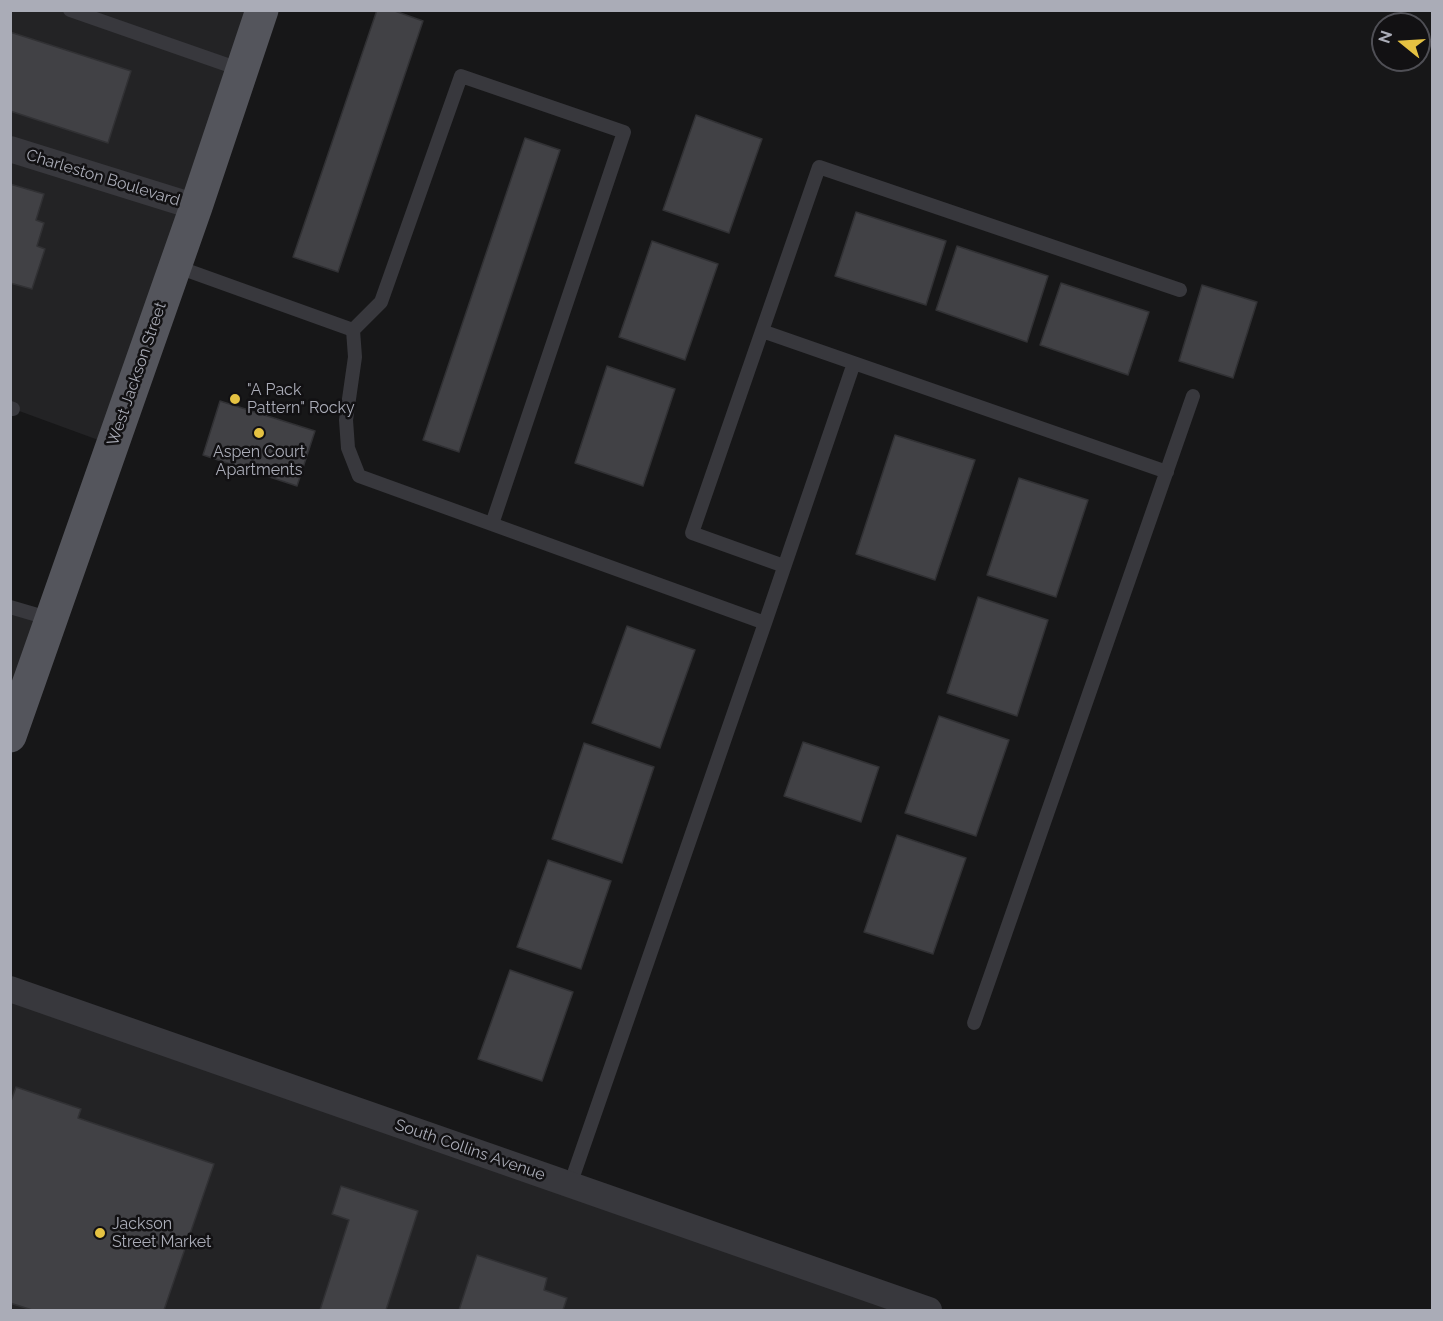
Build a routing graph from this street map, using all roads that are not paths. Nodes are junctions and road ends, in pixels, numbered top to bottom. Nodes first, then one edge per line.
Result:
1 (70, 10) edge
2 (262, 10) edge
3 (242, 70) junction
4 (10, 149) edge
5 (196, 207) junction
6 (175, 266) junction
7 (1180, 290) dead end
8 (353, 330) junction
9 (762, 331) junction
10 (854, 363) junction
11 (1193, 396) dead end
12 (1167, 472) junction
13 (492, 524) junction
14 (784, 566) junction
15 (10, 607) edge
16 (51, 619) junction
17 (765, 623) junction
18 (10, 736) edge
19 (10, 989) edge
20 (974, 1023) dead end
21 (570, 1185) junction
22 (929, 1311) edge

1 - 3 lane
2 - 3 main road, West Jackson Street
3 - 5 main road, West Jackson Street
4 - 5 street, Charleston Boulevard
5 - 6 main road, West Jackson Street
6 - 8 lane
6 - 16 main road, West Jackson Street
7 - 9 lane
8 - 13 lane
8 - 13 lane
9 - 10 lane
9 - 14 lane
10 - 12 lane
10 - 14 lane
11 - 12 lane
12 - 20 lane
13 - 17 lane
14 - 17 lane
15 - 16 lane
16 - 18 main road, West Jackson Street
17 - 21 lane
19 - 21 street, South Collins Avenue
21 - 22 street, South Collins Avenue

